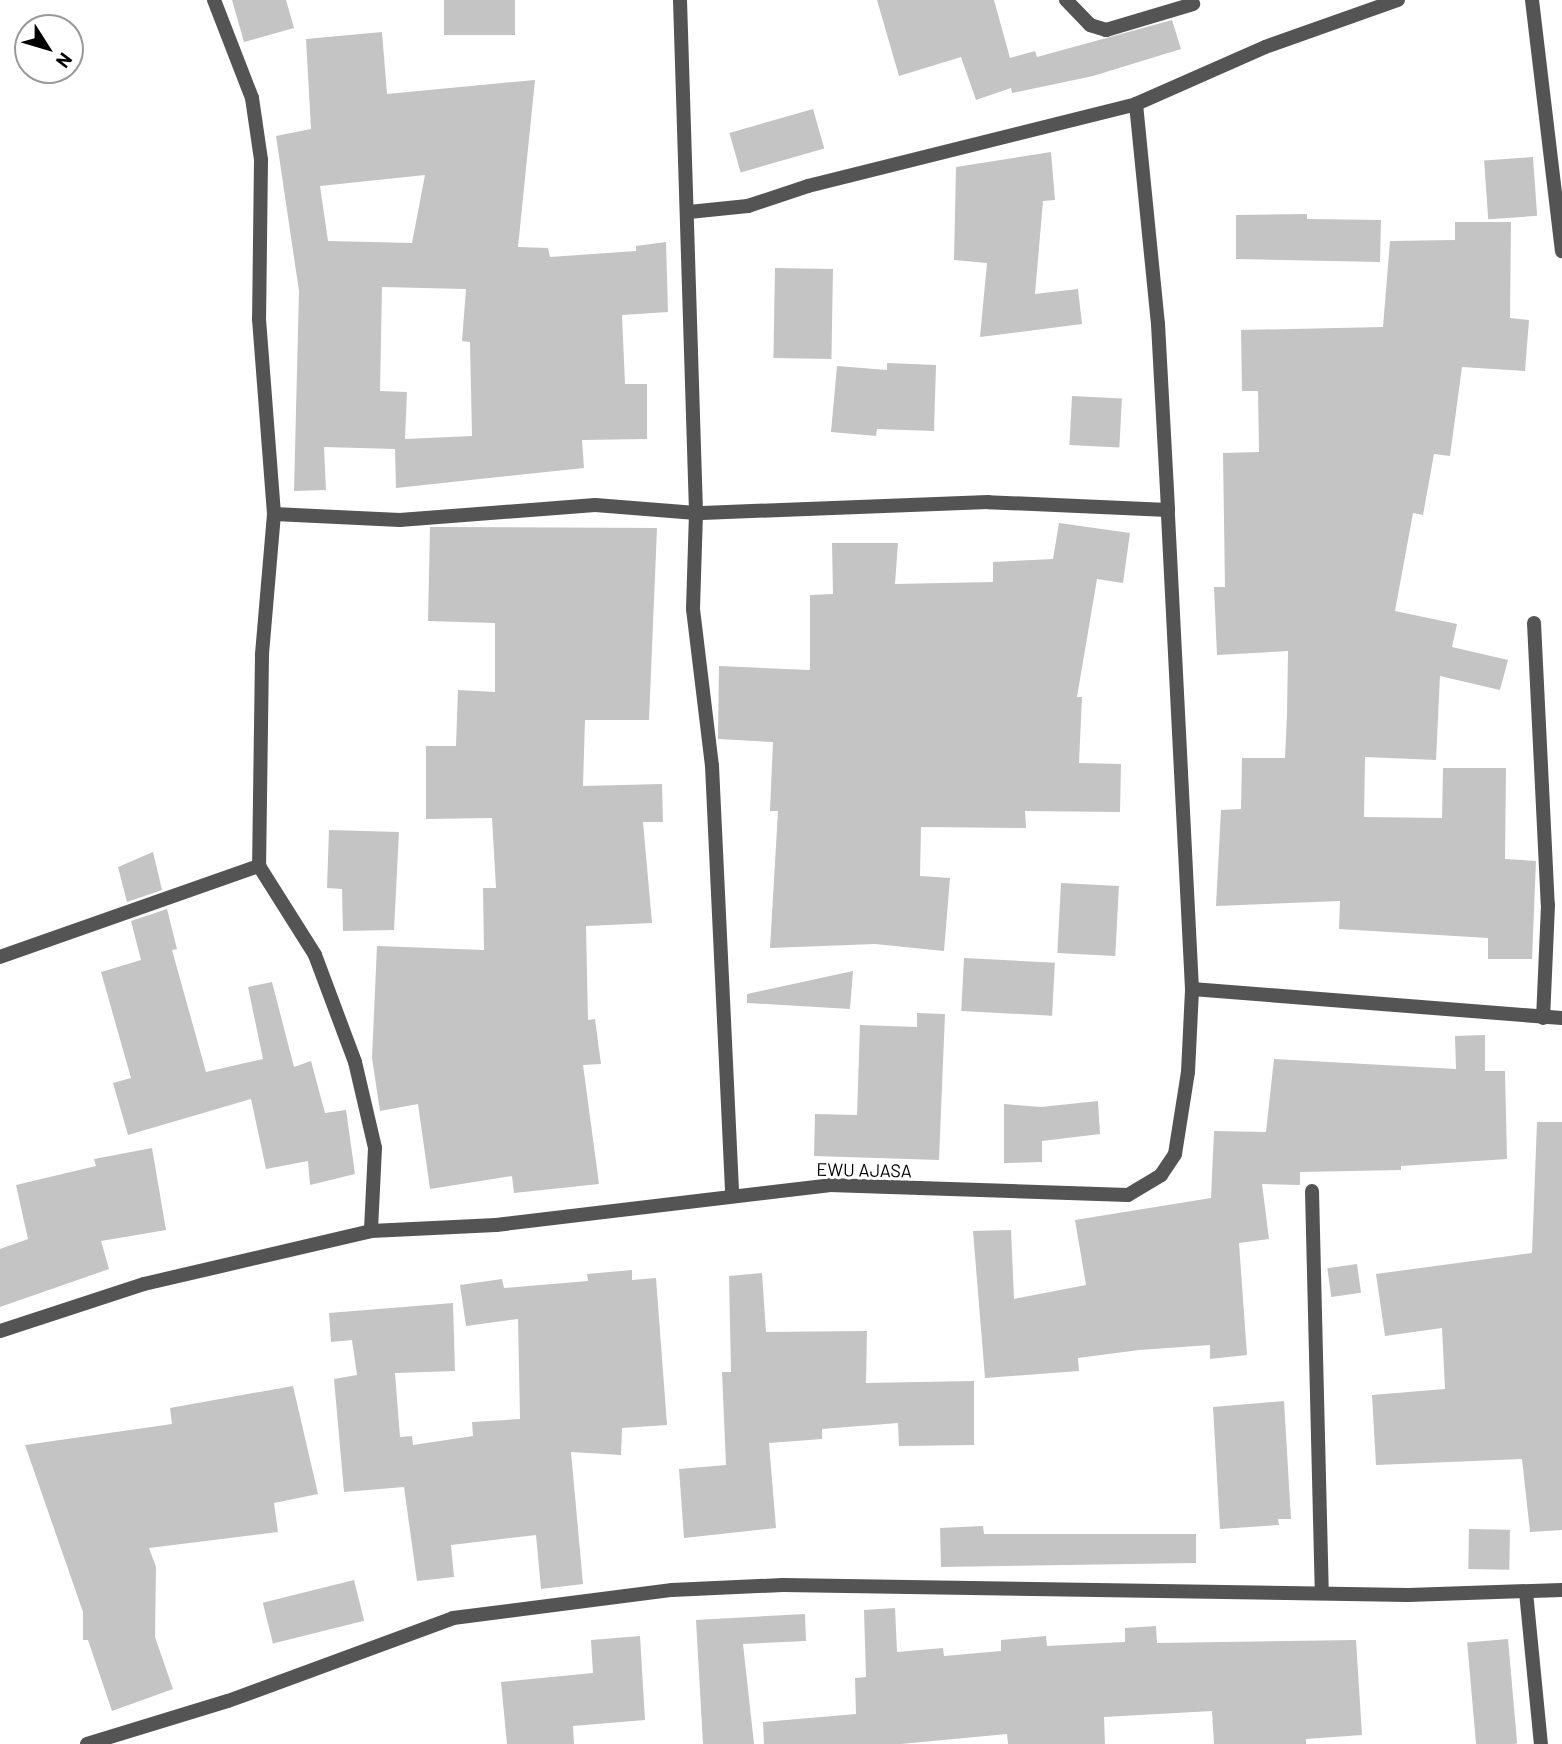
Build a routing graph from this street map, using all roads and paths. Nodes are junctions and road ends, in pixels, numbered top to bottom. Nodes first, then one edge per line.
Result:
1 (214, 0) edge
2 (680, 0) edge
3 (1066, 0) edge
4 (1398, 0) edge
5 (1532, 0) edge
6 (1193, 4) dead end
7 (1136, 104) junction
8 (689, 212) junction
9 (1562, 251) edge
10 (1168, 510) junction
11 (696, 513) junction
12 (274, 514) junction
13 (1534, 623) dead end
14 (259, 866) junction
15 (0, 957) edge
16 (1192, 989) junction
17 (1543, 1017) junction
18 (1562, 1018) edge
19 (1312, 1191) dead end
20 (732, 1196) junction
21 (371, 1231) junction
22 (0, 1331) edge
23 (1562, 1590) edge
24 (1322, 1591) junction
25 (1526, 1592) junction
26 (87, 1744) edge
27 (1541, 1744) edge

1 - 12 street
2 - 8 street
3 - 6 street
4 - 7 street
5 - 9 street
7 - 8 street
7 - 10 street, EWU AJASA
8 - 11 street
10 - 11 street
10 - 16 street, EWU AJASA
11 - 12 street
11 - 20 street
12 - 14 street
13 - 17 street
14 - 15 street
14 - 21 street
16 - 17 street
16 - 20 street, EWU AJASA
17 - 18 street
19 - 24 street
20 - 21 street, EWU AJASA
21 - 22 street, EWU AJASA
23 - 25 street
24 - 25 street
24 - 26 street
25 - 27 street

